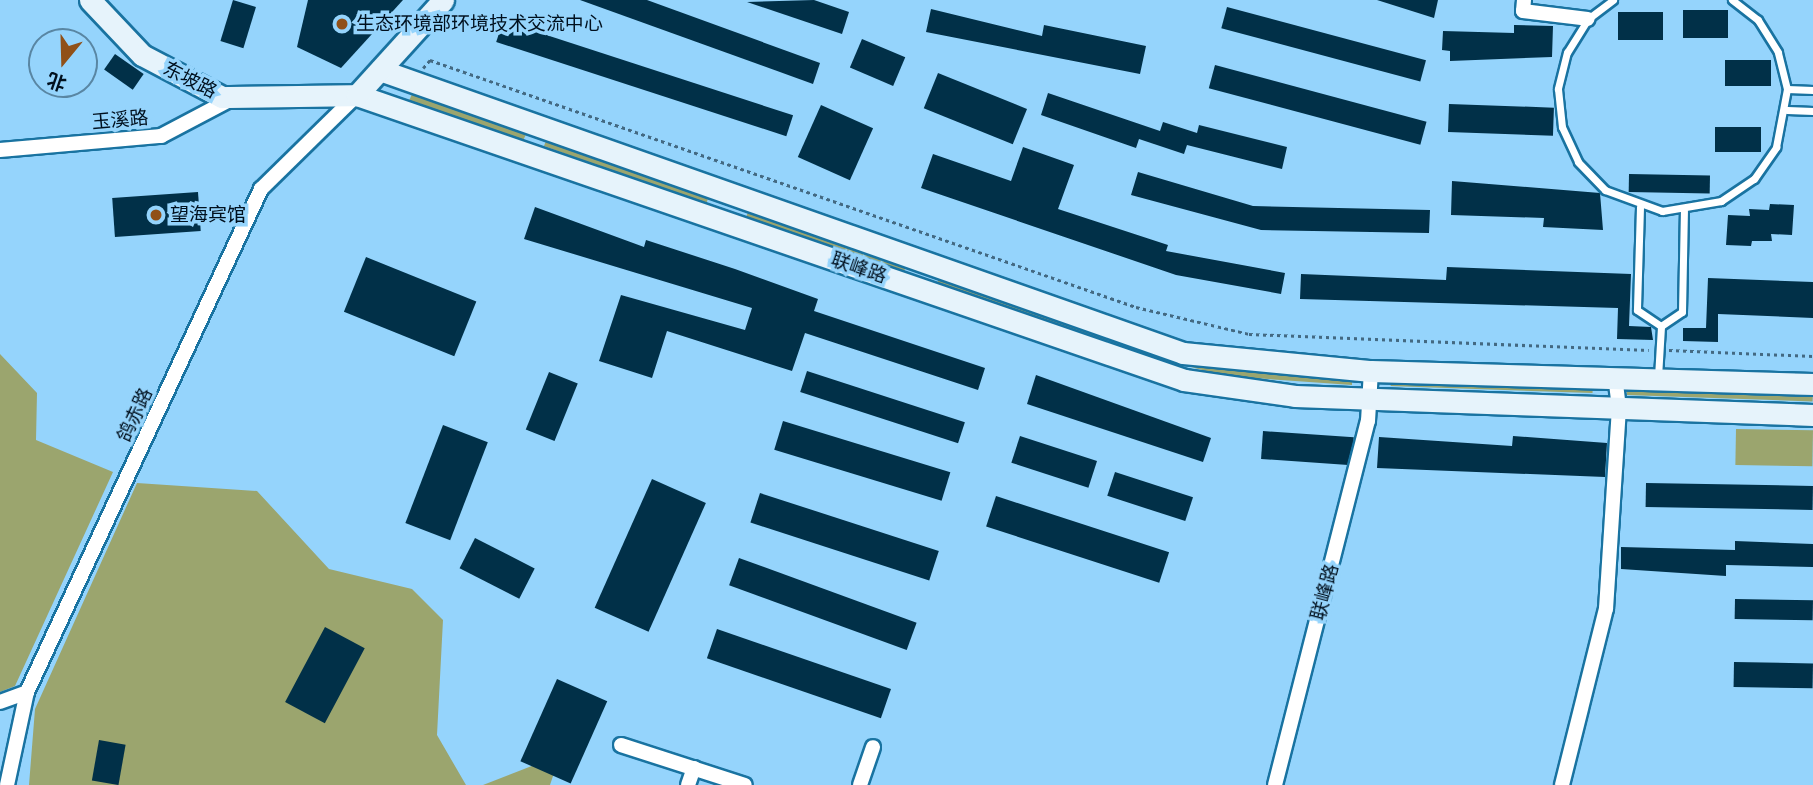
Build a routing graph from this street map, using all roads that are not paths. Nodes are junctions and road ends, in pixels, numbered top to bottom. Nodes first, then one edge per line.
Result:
1 (90, 0) edge
2 (443, 0) edge
3 (1524, 0) edge
4 (1612, 0) edge
5 (1732, 0) edge
6 (1588, 19) junction
7 (380, 70) junction
8 (1787, 89) junction
9 (1813, 90) edge
10 (357, 95) junction
11 (234, 98) junction
12 (1787, 110) junction
13 (1813, 111) edge
14 (0, 150) edge
15 (1640, 207) junction
16 (1684, 211) junction
17 (1661, 326) junction
18 (1371, 371) junction
19 (1615, 376) junction
20 (1658, 377) junction
21 (1813, 384) edge
22 (1370, 398) junction
23 (1619, 408) junction
24 (1813, 415) edge
25 (27, 692) junction
26 (0, 702) edge
27 (621, 745) dead end
28 (873, 747) dead end
29 (694, 768) junction
30 (7, 785) edge
31 (688, 785) edge
32 (745, 785) edge
33 (860, 785) edge
34 (1275, 785) edge
35 (1562, 785) edge

1 - 11 main road, 东坡路
2 - 7 main road
3 - 6 street
4 - 6 lane
5 - 8 lane
6 - 15 lane
7 - 10 main road
7 - 18 main road, 联峰路
8 - 9 lane
8 - 12 lane
10 - 11 main road, 东坡路
10 - 22 main road, 联峰路
10 - 25 street, 鸽赤路
11 - 14 street, 玉溪路
12 - 13 lane
12 - 16 lane
15 - 16 lane
15 - 17 lane
16 - 17 lane
17 - 20 lane
18 - 19 main road, 联峰路
18 - 22 street, 联峰路
19 - 20 main road, 联峰路
19 - 23 street
20 - 21 main road, 联峰路
22 - 23 main road, 联峰路
22 - 34 street, 联峰路
23 - 24 main road, 联峰路
23 - 35 street
25 - 26 street
25 - 30 street, 鸽赤路
27 - 29 street
28 - 33 street
29 - 31 street
29 - 32 street

